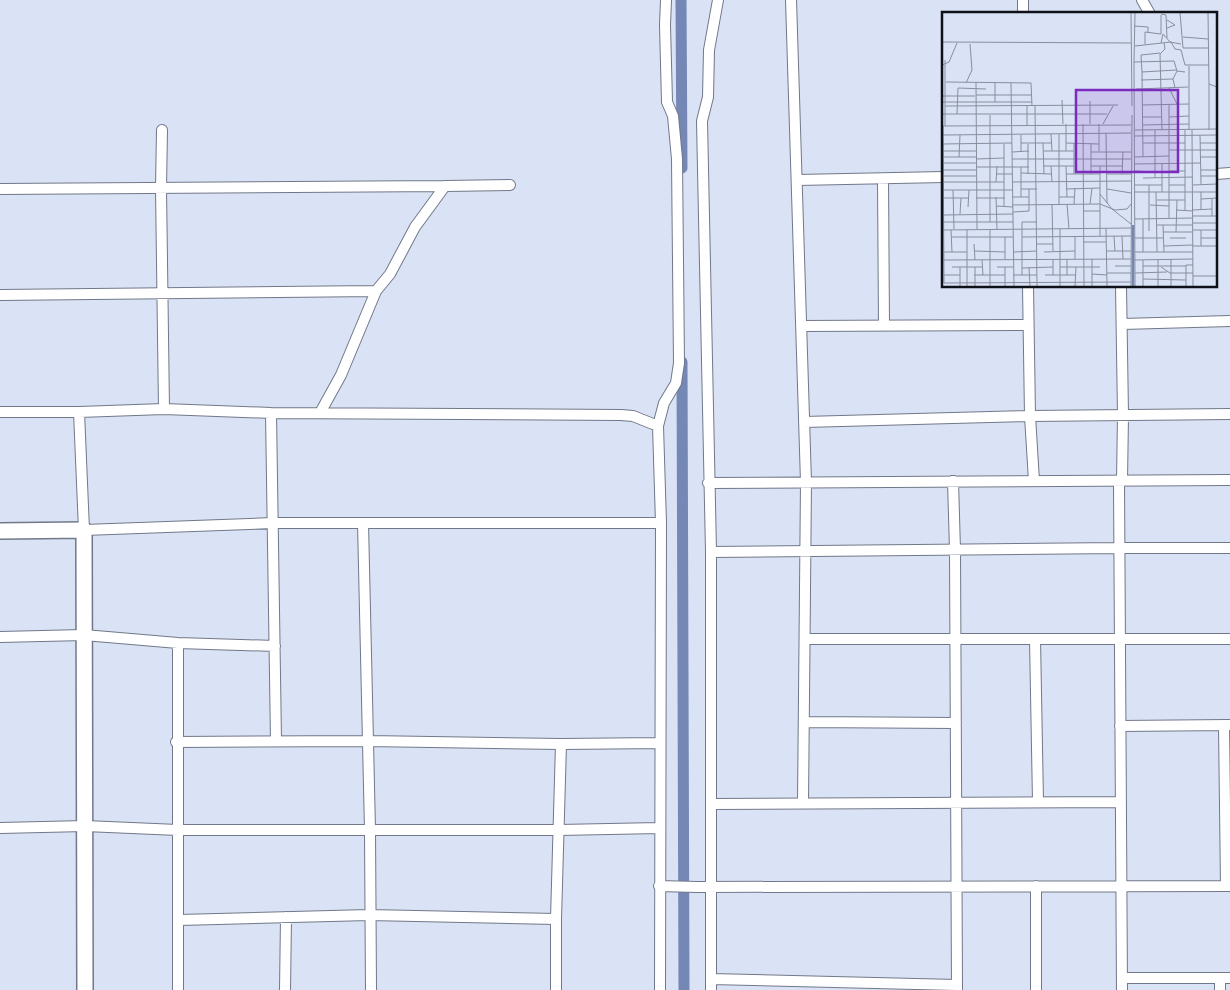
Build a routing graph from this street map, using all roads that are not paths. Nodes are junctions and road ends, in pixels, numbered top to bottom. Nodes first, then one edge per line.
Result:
1 (666, 0) edge
2 (718, 0) edge
3 (791, 0) edge
4 (1142, 0) edge
5 (1149, 12) edge
6 (162, 130) dead end
7 (942, 177) edge
8 (883, 179) junction
9 (797, 180) junction
10 (510, 184) dead end
11 (445, 186) junction
12 (161, 188) junction
13 (0, 189) edge
14 (1028, 288) edge
15 (1121, 288) edge
16 (376, 291) junction
17 (164, 292) junction
18 (0, 295) edge
19 (1230, 321) edge
20 (1122, 324) junction
21 (1028, 325) junction
22 (801, 326) junction
23 (884, 326) junction
24 (164, 409) junction
25 (0, 412) edge
26 (79, 412) junction
27 (271, 413) junction
28 (320, 413) junction
29 (1230, 414) edge
30 (1123, 415) junction
31 (1030, 416) junction
32 (804, 422) junction
33 (658, 426) junction
34 (1230, 480) edge
35 (953, 481) junction
36 (1034, 481) junction
37 (1120, 481) junction
38 (806, 482) junction
39 (708, 483) junction
40 (273, 523) junction
41 (364, 523) junction
42 (660, 523) junction
43 (84, 530) junction
44 (0, 531) edge
45 (1118, 548) junction
46 (1230, 548) edge
47 (955, 550) junction
48 (806, 551) junction
49 (711, 552) junction
50 (84, 635) junction
51 (0, 637) edge
52 (805, 639) junction
53 (956, 639) junction
54 (1036, 639) junction
55 (1119, 639) junction
56 (1230, 639) edge
57 (178, 643) junction
58 (275, 646) junction
59 (804, 722) junction
60 (956, 723) junction
61 (1227, 725) edge
62 (1120, 726) junction
63 (276, 741) junction
64 (368, 741) junction
65 (176, 742) junction
66 (660, 743) junction
67 (561, 744) junction
68 (1038, 802) junction
69 (1120, 802) junction
70 (803, 803) junction
71 (957, 803) junction
72 (711, 804) junction
73 (85, 826) junction
74 (0, 828) edge
75 (659, 828) junction
76 (178, 830) junction
77 (370, 830) junction
78 (559, 830) junction
79 (659, 886) junction
80 (957, 886) junction
81 (1036, 886) junction
82 (1121, 886) junction
83 (1228, 886) edge
84 (711, 887) junction
85 (369, 915) junction
86 (286, 917) junction
87 (556, 919) junction
88 (179, 920) junction
89 (1122, 978) junction
90 (1225, 978) edge
91 (711, 979) junction
92 (807, 986) edge
93 (957, 987) edge
94 (86, 990) edge
95 (178, 990) edge
96 (285, 990) edge
97 (371, 990) edge
98 (556, 990) edge
99 (660, 990) edge
100 (711, 990) edge
101 (1036, 990) edge
102 (1122, 990) edge
103 (1220, 990) edge

1 - 33 street
2 - 39 street
3 - 9 street
4 - 5 street
6 - 12 street
7 - 8 street
8 - 9 street
8 - 23 street
9 - 22 street
10 - 11 street
11 - 12 street
11 - 16 street
12 - 13 street
12 - 17 street
14 - 21 street
15 - 20 street
16 - 17 street
16 - 28 street
17 - 18 street
17 - 24 street
19 - 20 street
20 - 30 street
21 - 23 street
21 - 31 street
22 - 23 street
22 - 32 street
24 - 26 street
24 - 27 street
25 - 26 street
26 - 43 street
27 - 28 street
27 - 40 street
28 - 33 street
29 - 30 street
30 - 31 street
30 - 37 street
31 - 32 street
31 - 36 street
32 - 38 street
33 - 42 street
34 - 37 street
35 - 36 street
35 - 38 street
35 - 47 street
36 - 37 street
37 - 45 street
38 - 39 street
38 - 48 street
39 - 49 street
40 - 41 street
40 - 43 street
40 - 58 street
41 - 42 street
41 - 64 street
42 - 66 street
43 - 44 street
43 - 50 street
45 - 46 street
45 - 47 street
45 - 55 street
47 - 48 street
47 - 53 street
48 - 49 street
48 - 52 street
49 - 72 street
50 - 51 street
50 - 57 street
50 - 73 street
52 - 53 street
52 - 59 street
53 - 54 street
53 - 60 street
54 - 55 street
54 - 68 street
55 - 56 street
55 - 62 street
57 - 58 street
57 - 65 street
58 - 63 street
59 - 60 street
59 - 70 street
60 - 71 street
61 - 62 street
61 - 83 street
62 - 69 street
63 - 64 street
63 - 65 street
64 - 67 street
64 - 77 street
65 - 76 street
66 - 67 street
66 - 75 street
67 - 78 street
68 - 69 street
68 - 71 street
69 - 82 street
70 - 71 street
70 - 72 street
71 - 80 street
72 - 84 street
73 - 74 street
73 - 76 street
73 - 94 street
75 - 78 street
75 - 79 street
76 - 77 street
76 - 88 street
77 - 78 street
77 - 85 street
78 - 87 street
79 - 84 street
79 - 99 street
80 - 81 street
80 - 84 street
80 - 93 street
81 - 82 street
81 - 101 street
82 - 83 street
82 - 89 street
84 - 91 street
85 - 86 street
85 - 87 street
85 - 97 street
86 - 88 street
86 - 96 street
87 - 98 street
88 - 95 street
89 - 90 street
89 - 102 street
90 - 103 street
91 - 92 street
91 - 100 street
92 - 93 street

